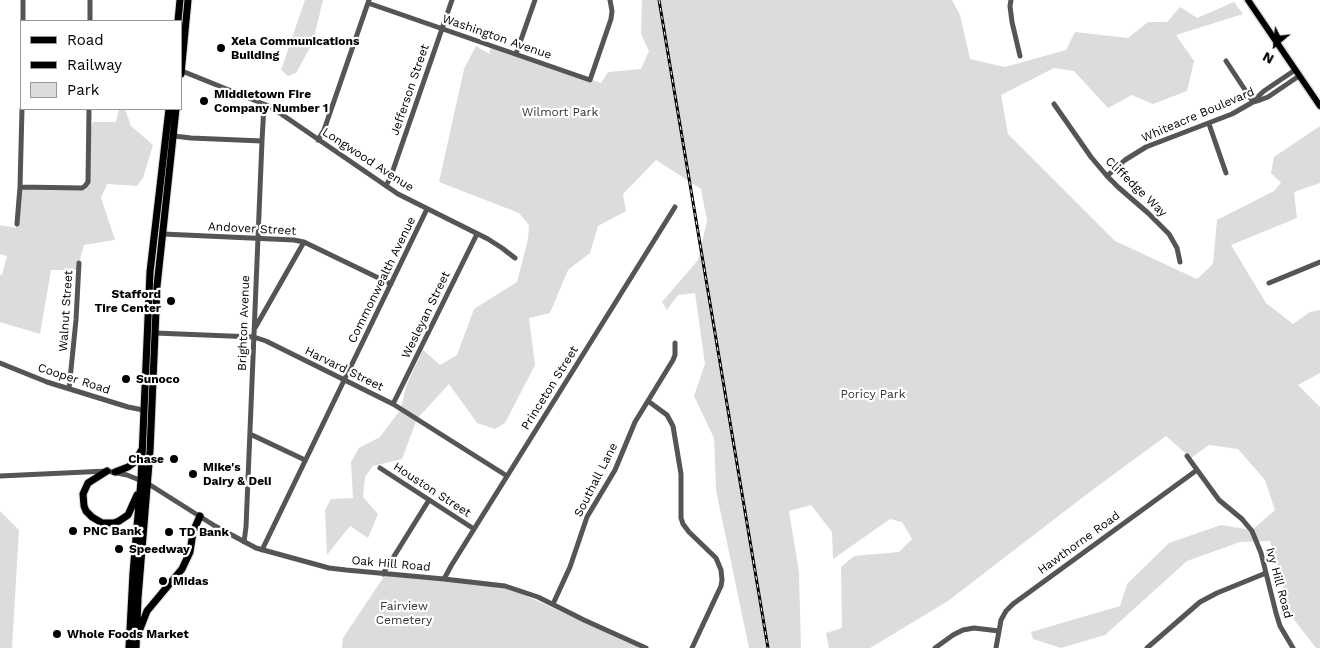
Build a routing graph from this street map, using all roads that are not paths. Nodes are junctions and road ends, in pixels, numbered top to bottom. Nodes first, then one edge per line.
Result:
1 (23, 0) edge
2 (90, 0) edge
3 (180, 0) edge
4 (188, 0) edge
5 (452, 0) edge
6 (535, 0) edge
7 (610, 0) edge
8 (1011, 0) edge
9 (1248, 0) edge
10 (369, 1) edge
11 (23, 20) edge
12 (90, 20) edge
13 (178, 20) edge
14 (442, 28) junction
15 (516, 54) junction
16 (1020, 56) dead end
17 (1226, 61) dead end
18 (182, 73) edge
19 (1297, 73) junction
20 (1253, 102) junction
21 (1054, 104) dead end
22 (264, 105) junction
23 (1320, 106) edge
24 (22, 110) edge
25 (89, 110) edge
26 (169, 110) edge
27 (176, 110) edge
28 (1209, 124) junction
29 (174, 136) junction
30 (318, 140) junction
31 (262, 141) junction
32 (1226, 173) dead end
33 (1107, 176) junction
34 (386, 186) junction
35 (20, 187) junction
36 (675, 207) dead end
37 (427, 209) junction
38 (17, 224) dead end
39 (163, 234) junction
40 (476, 234) junction
41 (258, 238) junction
42 (304, 242) junction
43 (515, 258) dead end
44 (1180, 262) dead end
45 (1320, 262) edge
46 (79, 263) dead end
47 (1269, 283) dead end
48 (391, 284) junction
49 (255, 329) junction
50 (155, 333) junction
51 (254, 337) junction
52 (675, 343) dead end
53 (0, 363) edge
54 (345, 380) junction
55 (69, 389) junction
56 (648, 401) junction
57 (393, 404) junction
58 (143, 410) junction
59 (250, 434) junction
60 (142, 448) junction
61 (1187, 456) dead end
62 (305, 460) junction
63 (380, 468) dead end
64 (1197, 470) junction
65 (110, 471) junction
66 (0, 476) edge
67 (507, 476) junction
68 (144, 482) junction
69 (429, 500) junction
70 (200, 516) junction
71 (474, 529) junction
72 (244, 542) junction
73 (262, 550) junction
74 (383, 574) junction
75 (1266, 574) junction
76 (444, 579) junction
77 (553, 604) junction
78 (999, 631) junction
79 (133, 647) edge
80 (646, 648) edge
81 (692, 648) edge
82 (934, 648) edge
83 (996, 648) edge
84 (1147, 648) edge
85 (1293, 648) edge

1 - 11 street
2 - 12 street
3 - 13 highway
4 - 18 highway
5 - 14 street, Jefferson Street
6 - 15 street
7 - 15 street, Washington Avenue
8 - 16 street
9 - 19 main road
10 - 14 street, Washington Avenue
10 - 30 street
14 - 15 street, Washington Avenue
14 - 34 street, Jefferson Street
17 - 20 street
18 - 22 street, Longwood Avenue
19 - 20 street, Whiteacre Boulevard
19 - 23 main road
20 - 28 street, Whiteacre Boulevard
21 - 33 street, Cliffedge Way
22 - 30 street, Longwood Avenue
22 - 31 street, Brighton Avenue
24 - 35 street
25 - 35 street
26 - 58 highway
27 - 29 highway
28 - 32 street
28 - 33 street, Whiteacre Boulevard
29 - 31 street
29 - 39 highway
30 - 34 street, Longwood Avenue
31 - 41 street, Brighton Avenue
33 - 44 street, Cliffedge Way
34 - 37 street, Longwood Avenue
35 - 38 street
36 - 67 street, Princeton Street
37 - 40 street, Longwood Avenue
37 - 48 street, Commonwealth Avenue
39 - 41 street, Andover Street
39 - 50 highway
40 - 43 street, Longwood Avenue
40 - 57 street, Wesleyan Street
41 - 42 street, Andover Street
41 - 49 street, Brighton Avenue
42 - 48 street, Andover Street
42 - 49 street
45 - 47 street
46 - 55 street, Walnut Street
48 - 54 street, Commonwealth Avenue
49 - 51 street, Brighton Avenue
50 - 51 street, Harvard Street
50 - 68 highway
51 - 54 street, Harvard Street
51 - 59 street, Brighton Avenue
52 - 56 street, Southall Lane
53 - 55 street, Cooper Road
54 - 57 street, Harvard Street
54 - 62 street, Commonwealth Avenue
55 - 58 street, Cooper Road
56 - 77 street, Southall Lane
56 - 81 street
57 - 67 street, Harvard Street
58 - 60 highway
59 - 62 street
59 - 72 street, Brighton Avenue
60 - 65 highway
60 - 68 highway
61 - 64 street, Ivy Hill Road
62 - 73 street, Commonwealth Avenue
63 - 69 street, Houston Street
64 - 75 street, Ivy Hill Road
64 - 78 street, Hawthorne Road
65 - 66 street
65 - 68 street
65 - 68 highway
67 - 71 street, Princeton Street
68 - 70 street, Oak Hill Road
68 - 79 highway
69 - 71 street, Houston Street
69 - 74 street
70 - 72 street, Oak Hill Road
70 - 79 highway
71 - 76 street, Princeton Street
72 - 73 street, Oak Hill Road
73 - 74 street, Oak Hill Road
74 - 76 street, Oak Hill Road
75 - 84 street
75 - 85 street, Ivy Hill Road
76 - 77 street, Oak Hill Road
77 - 80 street, Oak Hill Road
78 - 82 street
78 - 83 street, Hawthorne Road

